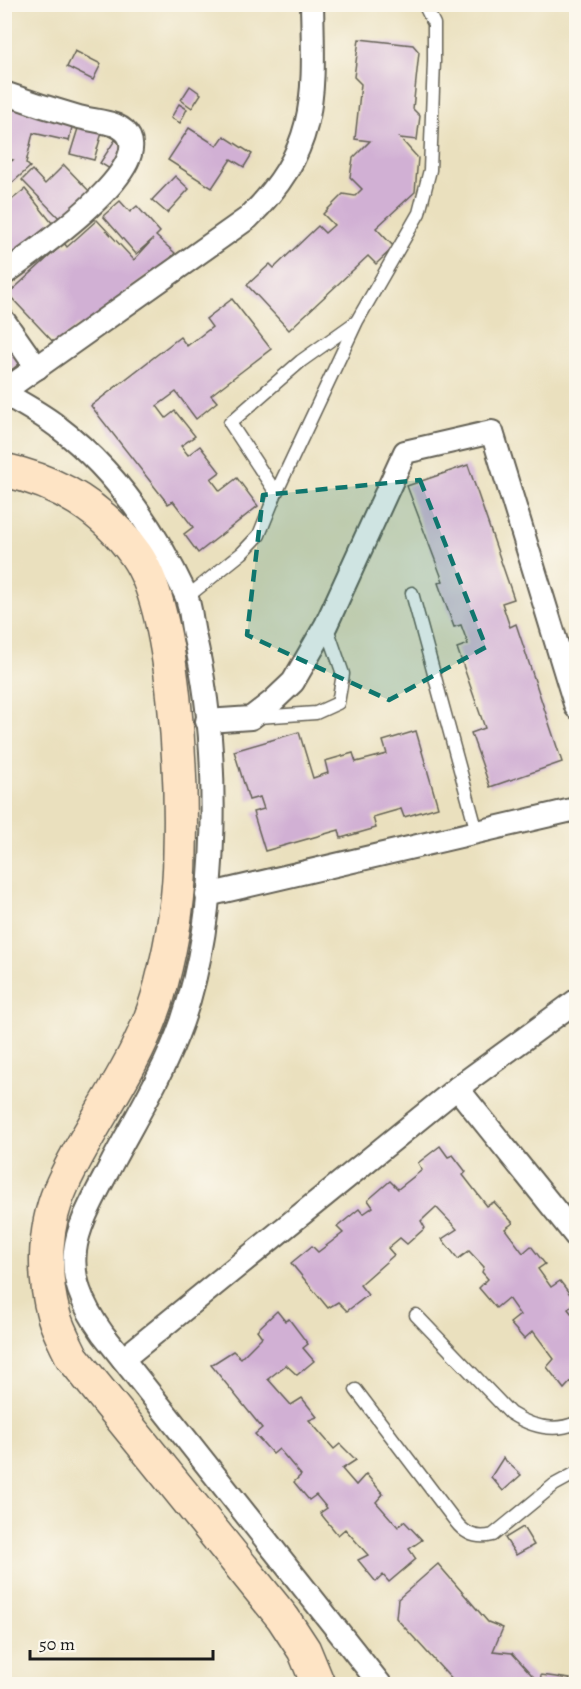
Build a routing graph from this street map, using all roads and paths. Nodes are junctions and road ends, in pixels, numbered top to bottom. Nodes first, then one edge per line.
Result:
1 (312, 4) edge
2 (424, 4) edge
3 (4, 93) edge
4 (4, 274) edge
5 (4, 321) edge
6 (357, 321) junction
7 (37, 368) junction
8 (4, 392) edge
9 (4, 470) edge
10 (276, 492) junction
11 (412, 593) dead end
12 (187, 597) junction
13 (326, 625) junction
14 (576, 707) edge
15 (250, 718) junction
16 (207, 721) junction
17 (576, 809) edge
18 (477, 832) junction
19 (207, 895) junction
20 (576, 1002) edge
21 (457, 1088) junction
22 (576, 1236) edge
23 (416, 1315) dead end
24 (123, 1359) junction
25 (356, 1390) dead end
26 (576, 1423) edge
27 (576, 1473) edge
28 (318, 1684) edge
29 (380, 1684) edge

1 - 7 street
2 - 6 lane
3 - 4 street
5 - 7 street
6 - 10 lane
6 - 10 lane
7 - 8 street
8 - 12 street
9 - 28 main road
10 - 12 lane
11 - 18 lane
12 - 16 street
13 - 14 street
13 - 15 street
13 - 15 lane
15 - 16 street
16 - 19 street
17 - 18 street
18 - 19 street
19 - 24 street
20 - 21 street
21 - 22 street
21 - 24 street
23 - 26 lane
24 - 29 street
25 - 27 lane

